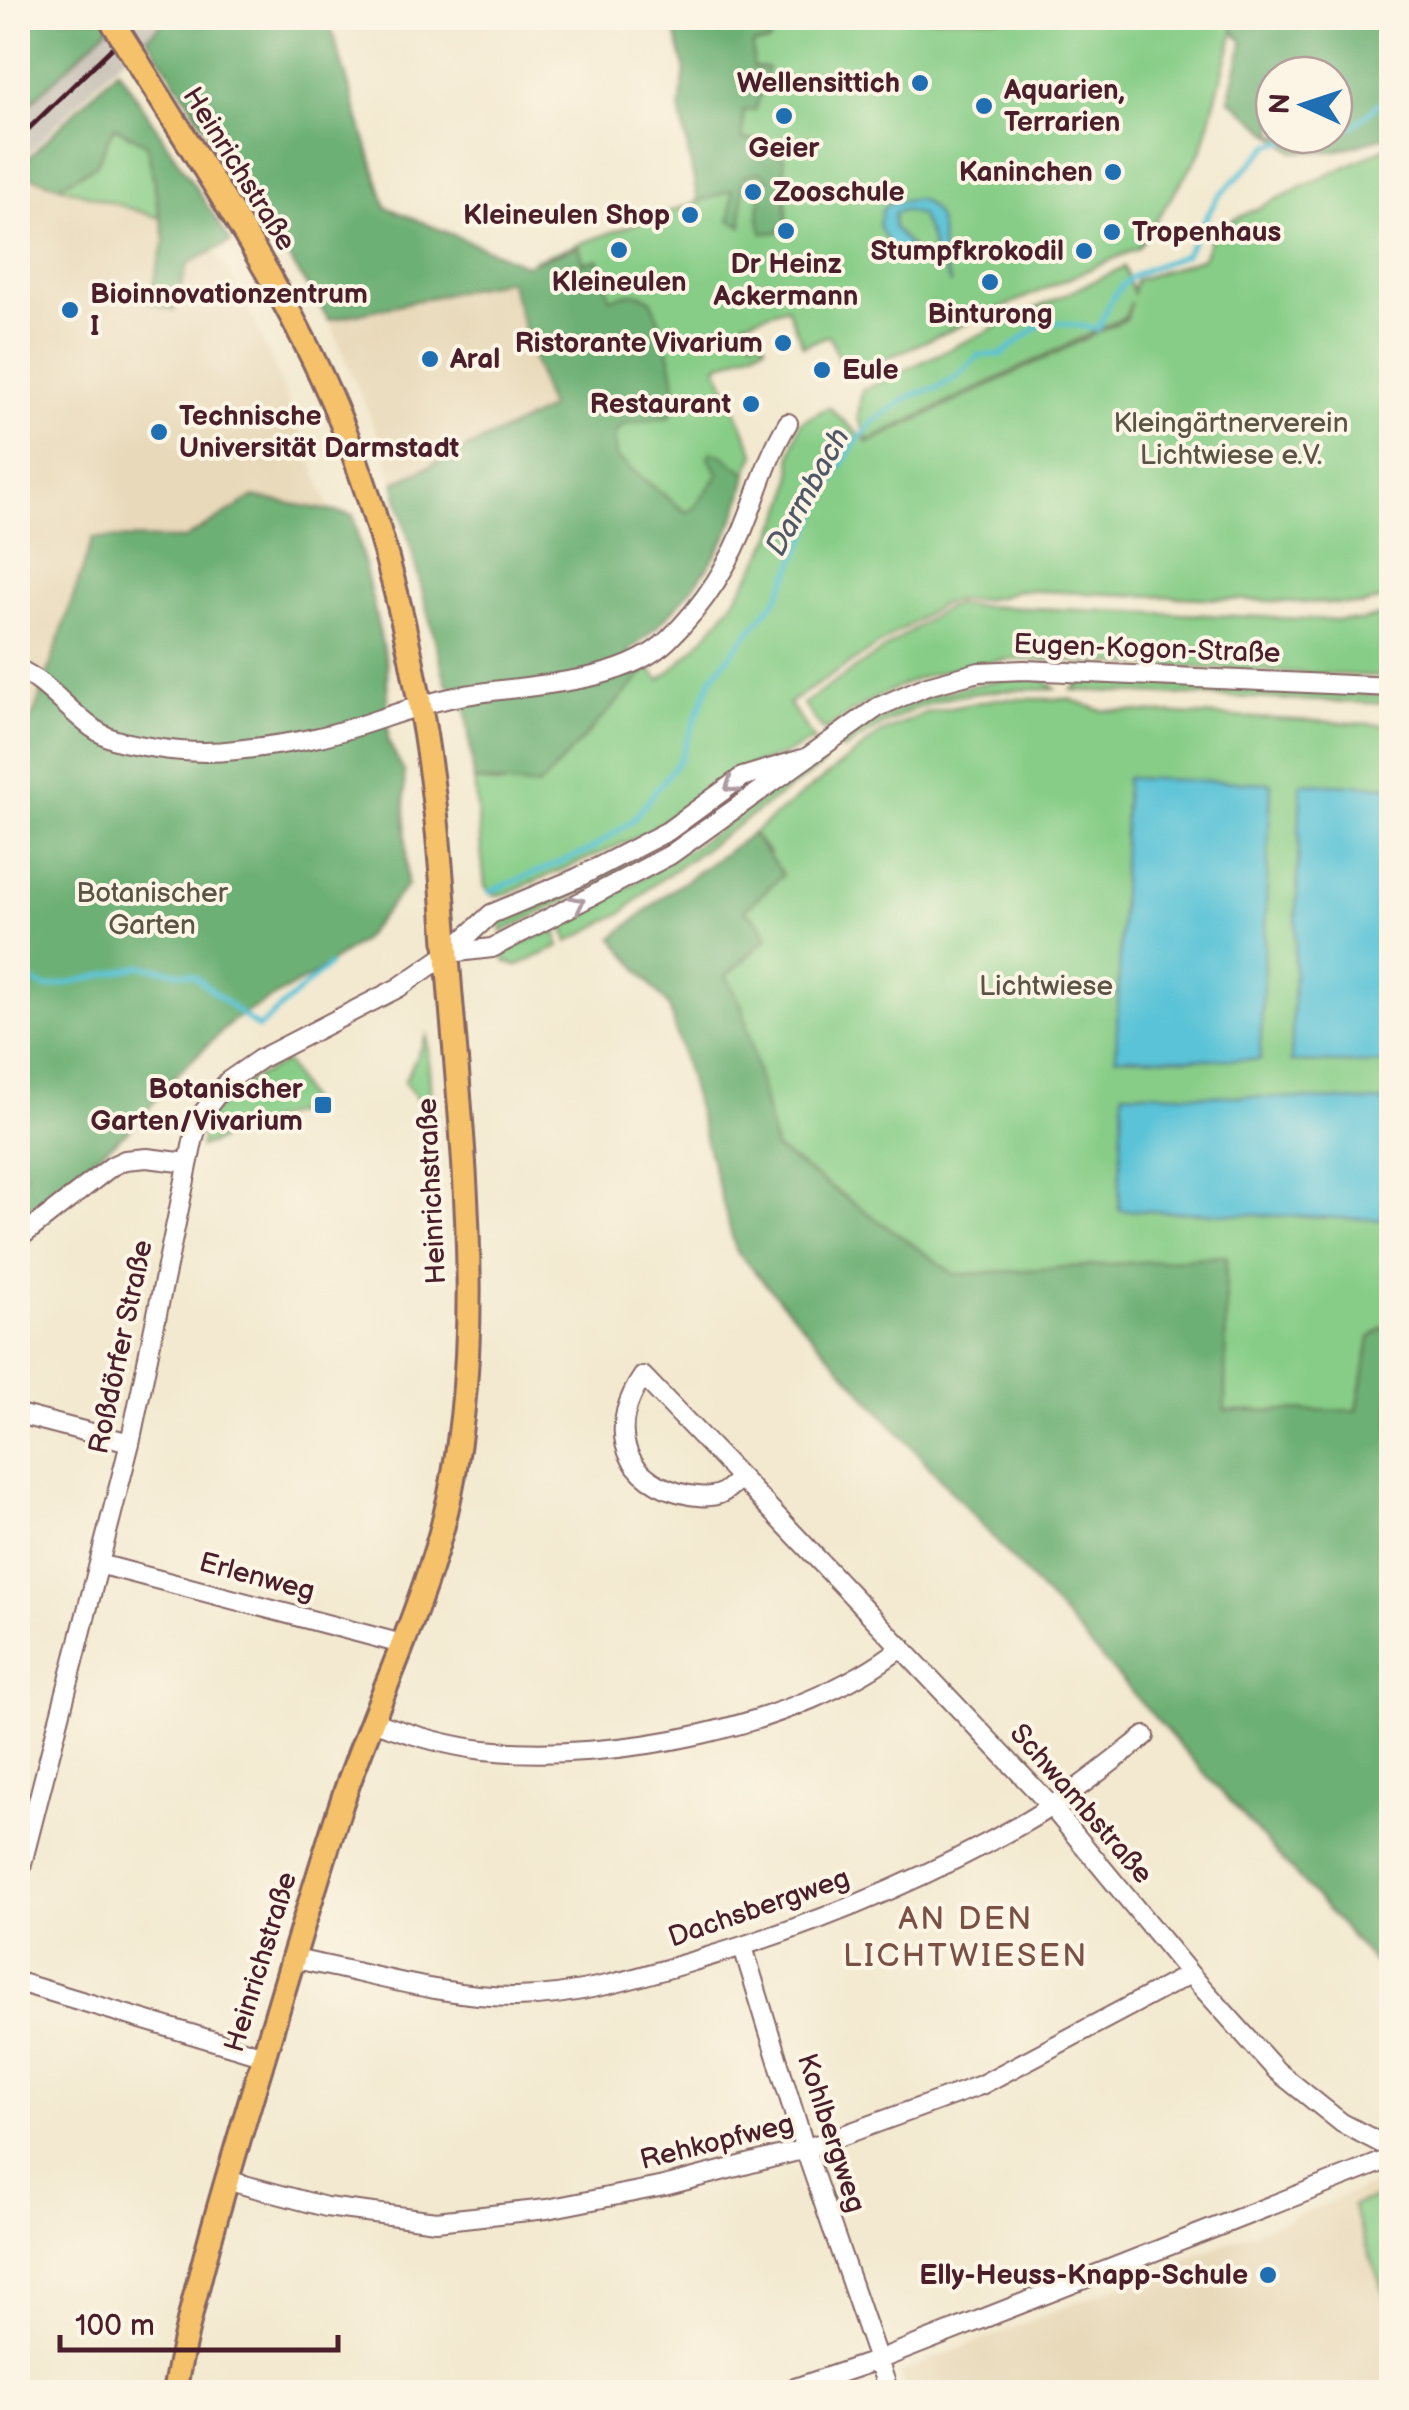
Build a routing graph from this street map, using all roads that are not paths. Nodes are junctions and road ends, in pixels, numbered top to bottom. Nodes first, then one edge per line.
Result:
1 (110, 18) edge
2 (788, 423) dead end
3 (18, 669) edge
4 (1392, 687) edge
5 (420, 705) junction
6 (802, 759) junction
7 (449, 953) junction
8 (188, 1163) junction
9 (18, 1239) edge
10 (18, 1414) edge
11 (130, 1443) junction
12 (741, 1478) junction
13 (99, 1564) junction
14 (402, 1644) junction
15 (902, 1647) junction
16 (372, 1721) junction
17 (1145, 1736) dead end
18 (1051, 1806) junction
19 (25, 1811) edge
20 (18, 1879) edge
21 (743, 1947) junction
22 (293, 1959) junction
23 (1190, 1974) junction
24 (18, 1982) edge
25 (264, 2056) junction
26 (805, 2149) junction
27 (1392, 2149) edge
28 (1392, 2158) edge
29 (226, 2180) junction
30 (878, 2360) junction
31 (174, 2392) edge
32 (783, 2392) edge
33 (889, 2392) edge

1 - 5 main road, Heinrichstraße, bridge
2 - 5 street
3 - 5 street
4 - 6 street, Eugen-Kogon-Straße
5 - 7 main road, Heinrichstraße
6 -> 7 street, Eugen-Kogon-Straße
7 -> 6 street, Eugen-Kogon-Straße
7 - 8 street, Roßdörfer Straße
7 - 14 main road, Heinrichstraße
8 - 9 street
8 - 11 street, Roßdörfer Straße
10 - 11 street
11 - 13 street, Roßdörfer Straße
12 - 12 street, Schwambstraße
12 - 15 street, Schwambstraße
13 - 14 street, Erlenweg
13 - 19 street, Roßdörfer Straße
14 - 16 main road, Heinrichstraße
15 - 16 street
15 - 18 street, Schwambstraße
16 - 22 main road, Heinrichstraße
17 - 18 street, Dachsbergweg
18 - 21 street, Dachsbergweg
18 - 23 street, Schwambstraße
19 - 20 street, Roßdörfer Straße
21 - 22 street, Dachsbergweg
21 - 26 street, Kohlbergweg
22 - 25 main road, Heinrichstraße
23 - 26 street, Rehkopfweg
23 - 27 street, Schwambstraße
24 - 25 street
25 - 29 main road, Heinrichstraße
26 - 29 street, Rehkopfweg
26 - 30 street, Kohlbergweg
28 - 30 street
29 - 31 main road, Heinrichstraße
30 - 32 street
30 - 33 street, Kohlbergweg

